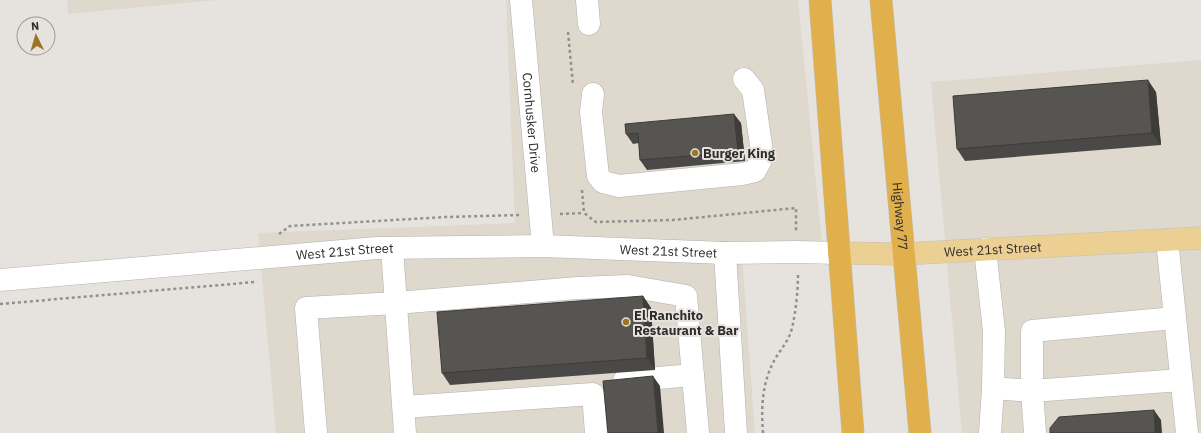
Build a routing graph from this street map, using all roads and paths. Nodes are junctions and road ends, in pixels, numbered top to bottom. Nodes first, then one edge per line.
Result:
1 (520, 0) edge
2 (587, 0) edge
3 (820, 0) edge
4 (881, 0) edge
5 (578, 25) joint
6 (744, 79) dead end
7 (583, 91) joint
8 (581, 182) dead end
9 (1201, 238) edge
10 (1167, 240) junction
11 (543, 246) junction
12 (392, 248) junction
13 (985, 249) junction
14 (797, 252) junction
15 (725, 253) junction
16 (839, 253) junction
17 (903, 254) junction
18 (0, 280) edge
19 (396, 303) junction
20 (1175, 318) junction
21 (693, 375) junction
22 (1181, 380) junction
23 (993, 388) junction
24 (1032, 392) junction
25 (593, 394) junction
26 (404, 407) junction
27 (316, 433) edge
28 (405, 433) edge
29 (596, 433) edge
30 (698, 433) edge
31 (736, 433) edge
32 (763, 433) edge
33 (852, 433) edge
34 (920, 433) edge
35 (990, 433) edge
36 (1035, 433) edge
37 (1187, 433) edge

1 - 11 street, Cornhusker Drive
2 - 5 street
3 - 16 highway
4 - 17 highway, Highway 77
5 - 7 path
6 - 7 street
8 - 14 path
9 - 10 main road, West 21st Street
10 - 13 main road, West 21st Street
10 - 20 street
11 - 12 street, West 21st Street
11 - 15 street, West 21st Street
12 - 18 street, West 21st Street
12 - 19 street
13 - 17 main road, West 21st Street
13 - 23 street
14 - 15 street, West 21st Street
14 - 16 street, West 21st Street
14 - 32 path
15 - 31 street
16 - 17 main road, West 21st Street
16 - 33 highway
17 - 34 highway, Highway 77
19 - 21 street
19 - 26 street
19 - 27 street
20 - 22 street
20 - 24 street
21 - 25 street
21 - 30 street
22 - 24 street
22 - 37 street
23 - 24 street
23 - 35 street
24 - 36 street
25 - 26 street
25 - 29 street
26 - 28 street

